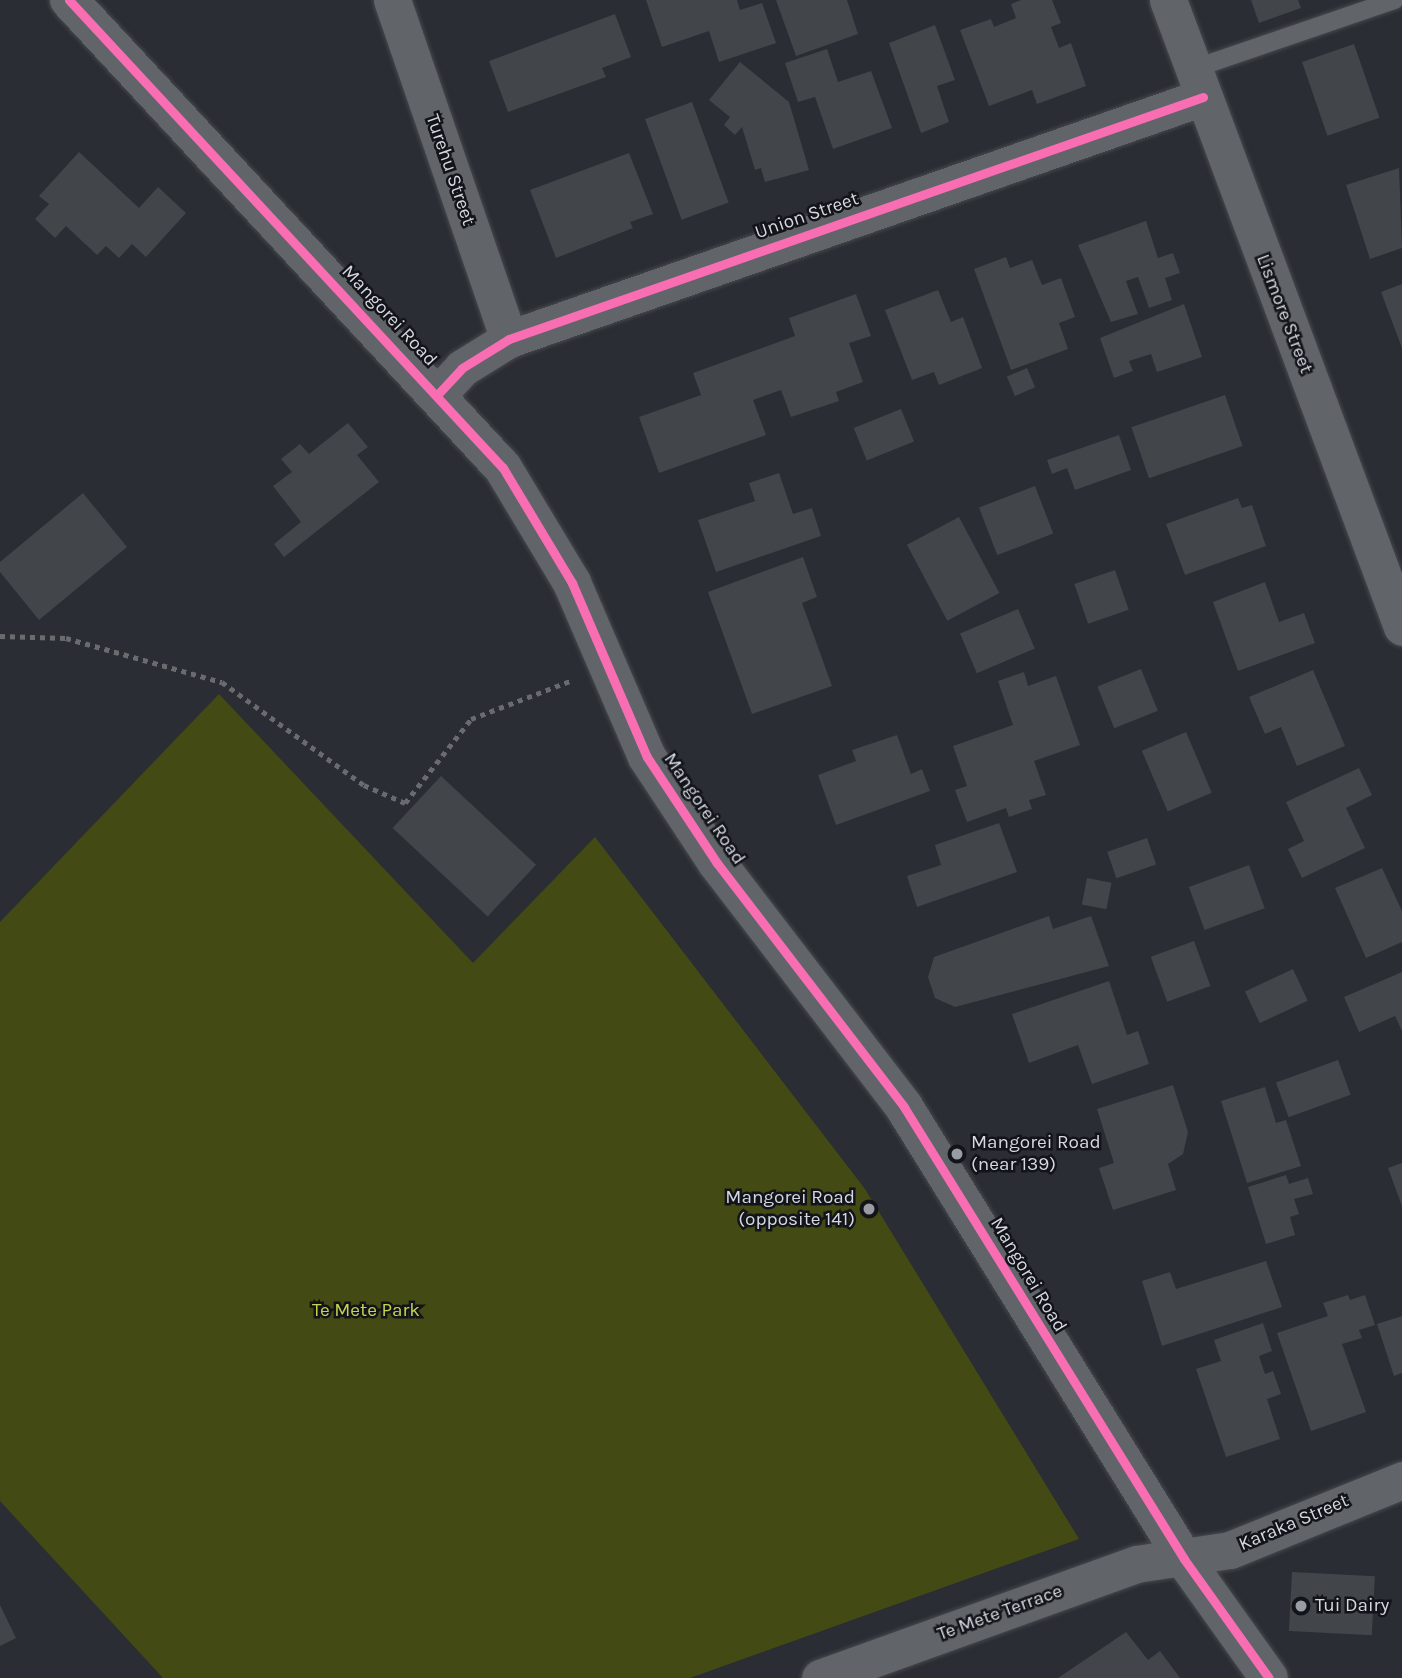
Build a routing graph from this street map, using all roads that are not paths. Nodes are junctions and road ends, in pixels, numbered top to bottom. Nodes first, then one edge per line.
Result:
1 (69, 0) edge
2 (392, 0) edge
3 (1168, 0) edge
4 (1394, 0) edge
5 (1198, 83) junction
6 (509, 339) junction
7 (438, 394) junction
8 (1402, 627) edge
9 (1402, 1480) edge
10 (1184, 1559) junction
11 (820, 1678) edge
12 (1269, 1678) edge

1 - 7 main road, Mangorei Road
2 - 6 street, Turehu Street
3 - 5 street, Lismore Street
4 - 5 lane
5 - 6 street, Union Street
5 - 8 street, Lismore Street
6 - 7 street, Union Street
7 - 10 main road, Mangorei Road
9 - 10 street, Karaka Street
10 - 11 street, Te Mete Terrace
10 - 12 main road, Mangorei Road

